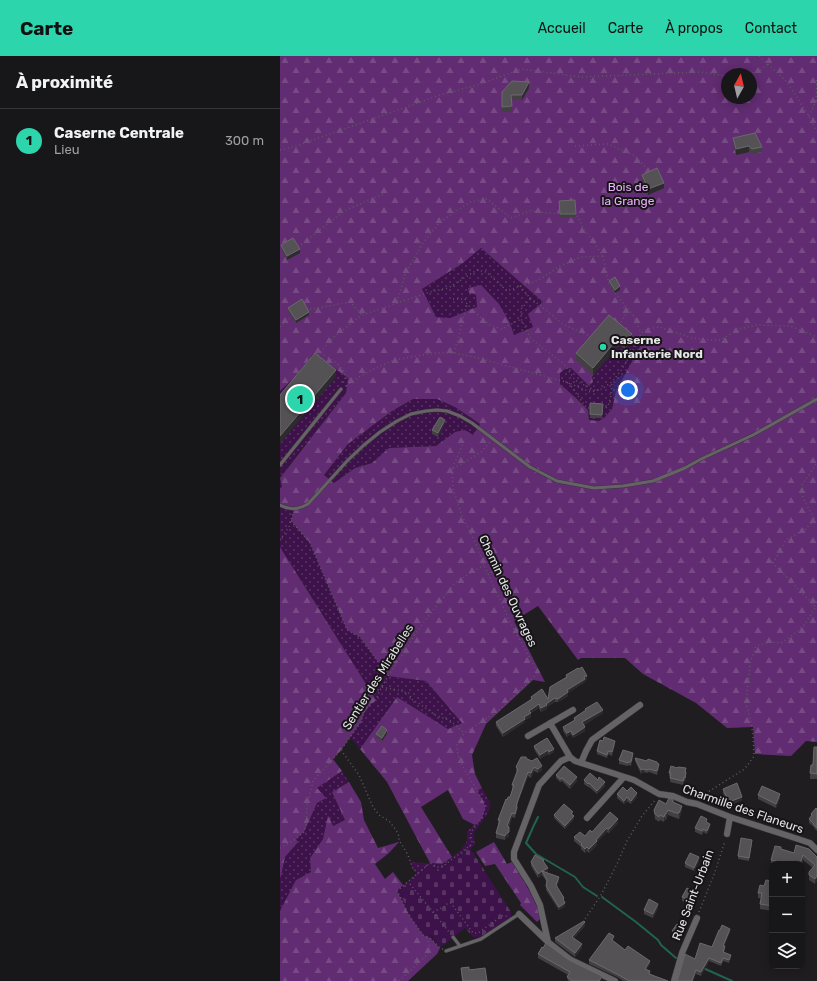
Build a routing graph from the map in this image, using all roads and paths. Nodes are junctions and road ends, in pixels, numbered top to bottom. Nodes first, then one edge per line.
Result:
1 (759, 56) edge
2 (768, 64) junction
3 (757, 71) edge
4 (721, 75) edge
5 (817, 77) edge
6 (816, 100) edge
7 (809, 116) junction
8 (817, 132) edge
9 (575, 146) dead end
10 (280, 150) edge
11 (653, 175) edge
12 (382, 194) dead end
13 (570, 213) edge
14 (565, 214) edge
15 (297, 248) edge
16 (603, 256) junction
17 (520, 286) junction
18 (530, 298) junction
19 (454, 299) dead end
20 (397, 303) junction
21 (622, 303) junction
22 (467, 304) junction
23 (306, 310) edge
24 (362, 314) junction
25 (291, 316) edge
26 (521, 319) junction
27 (280, 327) edge
28 (620, 329) edge
29 (641, 333) junction
30 (817, 337) edge
31 (595, 338) edge
32 (321, 353) junction
33 (454, 353) junction
34 (316, 357) edge
35 (612, 382) junction
36 (569, 383) junction
37 (341, 389) junction
38 (596, 391) junction
39 (817, 399) edge
40 (593, 408) edge
41 (599, 408) edge
42 (492, 439) junction
43 (464, 441) dead end
44 (817, 463) edge
45 (280, 466) edge
46 (452, 469) junction
47 (280, 505) edge
48 (294, 509) junction
49 (291, 522) junction
50 (280, 540) edge
51 (484, 565) junction
52 (817, 602) edge
53 (812, 603) junction
54 (388, 676) junction
55 (382, 687) junction
56 (640, 705) dead end
57 (573, 710) dead end
58 (550, 723) junction
59 (464, 733) junction
60 (528, 736) dead end
61 (342, 750) junction
62 (570, 757) junction
63 (581, 764) junction
64 (624, 777) junction
65 (657, 797) junction
66 (697, 804) junction
67 (730, 817) junction
68 (587, 818) dead end
69 (727, 834) joint
70 (280, 848) edge
71 (817, 850) edge
72 (418, 873) junction
73 (410, 884) dead end
74 (433, 912) junction
75 (519, 914) joint
76 (511, 915) dead end
77 (697, 918) joint
78 (582, 924) edge
79 (426, 936) junction
80 (453, 937) joint
81 (548, 942) junction
82 (460, 946) junction
83 (446, 951) joint
84 (399, 981) edge
85 (615, 981) edge
86 (674, 981) edge

1 - 2 path
2 - 3 path
2 - 7 path
4 - 10 path
5 - 6 path
6 - 7 path
7 - 8 path
9 - 11 path
12 - 15 path
13 - 16 path
14 - 20 path
16 - 17 path
16 - 21 path
17 - 18 path
17 - 20 path
18 - 26 path
18 - 31 path
19 - 22 path
20 - 24 path
21 - 28 path
21 - 29 path
22 - 26 path
22 - 33 path
23 - 24 path
24 - 32 path
25 - 27 path
26 - 38 path
29 - 30 path
29 - 35 path
32 - 34 path
32 - 37 path
33 - 36 path
33 - 37 path
35 - 38 path
35 - 41 path
36 - 38 path
36 - 40 path
37 - 45 lane
39 - 42 lane
42 - 46 path
42 - 48 lane
43 - 46 path
44 - 53 path
46 - 51 path, Chemin des Ouvrages
47 - 48 lane
48 - 49 path
49 - 50 path
49 - 54 path
51 - 54 path, Sentier des Mirabelles
51 - 59 path, Chemin des Ouvrages
52 - 53 path
53 - 66 path
54 - 55 path, Sentier des Mirabelles
55 - 59 path
55 - 61 path, Sentier des Mirabelles
56 - 63 street
57 - 58 street
58 - 60 street
58 - 62 street
59 - 72 path
61 - 70 path, Sentier des Mirabelles
61 - 72 path
62 - 63 street, Charmille des Flaneurs
62 - 81 street
63 - 64 street, Charmille des Flaneurs
64 - 65 street, Charmille des Flaneurs
64 - 68 street
65 - 66 street, Charmille des Flaneurs
65 - 78 path
66 - 67 street, Charmille des Flaneurs
67 - 69 street
67 - 71 street, Charmille des Flaneurs
69 - 77 path, Rue Saint-Urbain
72 - 79 path
73 - 74 path
74 - 76 path
74 - 80 path
75 - 81 street
75 - 82 lane
77 - 86 street, Rue Saint-Urbain
79 - 83 path
79 - 84 path
80 - 82 lane
81 - 85 street
82 - 83 lane

